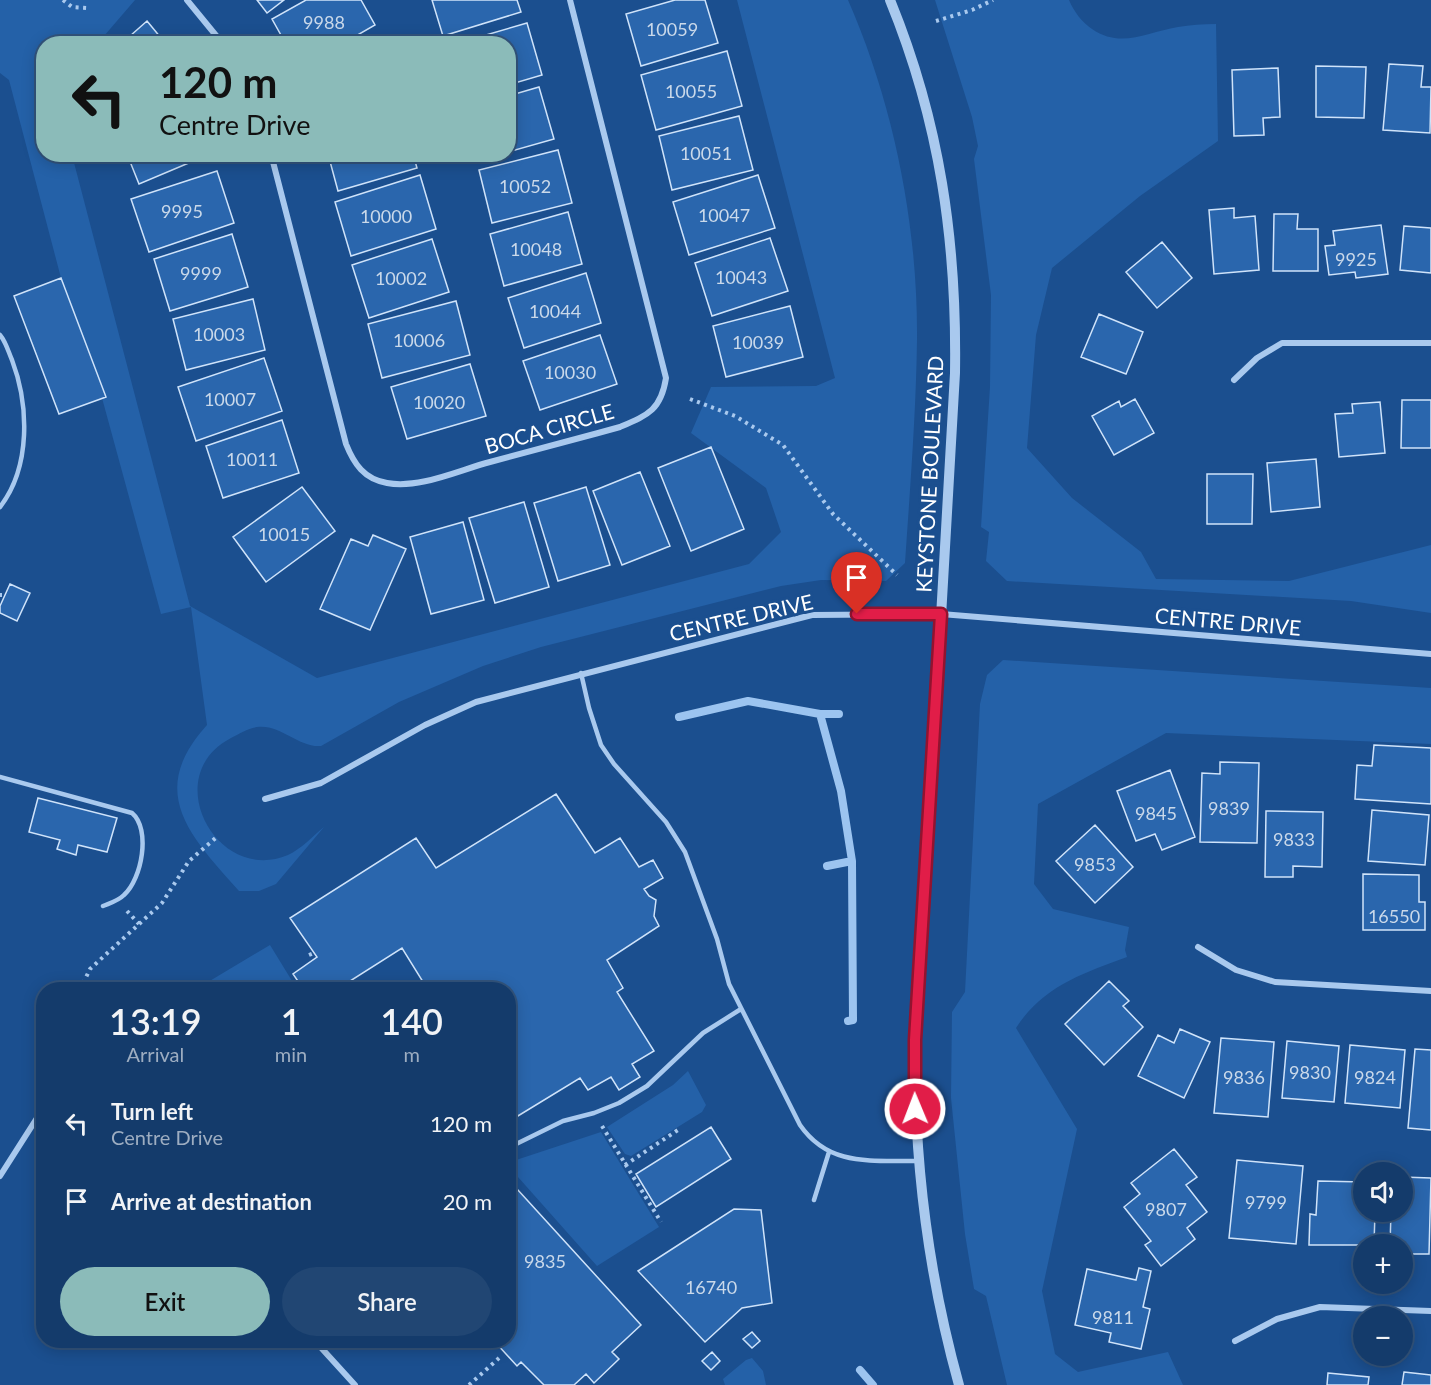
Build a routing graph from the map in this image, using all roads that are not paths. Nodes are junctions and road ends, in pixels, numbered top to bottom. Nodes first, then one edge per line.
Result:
1 (188, 0) edge
2 (570, 0) edge
3 (890, 0) edge
4 (217, 36) edge
5 (274, 162) edge
6 (0, 335) edge
7 (1431, 343) edge
8 (1234, 380) dead end
9 (0, 507) edge
10 (941, 614) junction
11 (1431, 654) edge
12 (581, 673) junction
13 (0, 777) edge
14 (265, 799) dead end
15 (103, 906) dead end
16 (1198, 947) dead end
17 (1431, 991) edge
18 (741, 1009) junction
19 (36, 1120) edge
20 (516, 1144) edge
21 (829, 1152) junction
22 (917, 1161) junction
23 (0, 1176) edge
24 (814, 1200) dead end
25 (1431, 1311) edge
26 (1235, 1341) dead end
27 (321, 1348) edge
28 (355, 1385) edge
29 (958, 1385) edge

1 - 4 street
2 - 5 street, BOCA CIRCLE
3 - 10 street, KEYSTONE BOULEVARD
6 - 9 lane
7 - 8 street
10 - 11 street, CENTRE DRIVE
10 - 12 street, CENTRE DRIVE
10 - 22 street, KEYSTONE BOULEVARD
12 - 14 street, CENTRE DRIVE
12 - 18 lane
13 - 15 lane
16 - 17 street
18 - 20 lane
18 - 21 lane
19 - 23 street
21 - 22 lane
21 - 24 lane
22 - 29 street, KEYSTONE BOULEVARD
25 - 26 street
27 - 28 street

